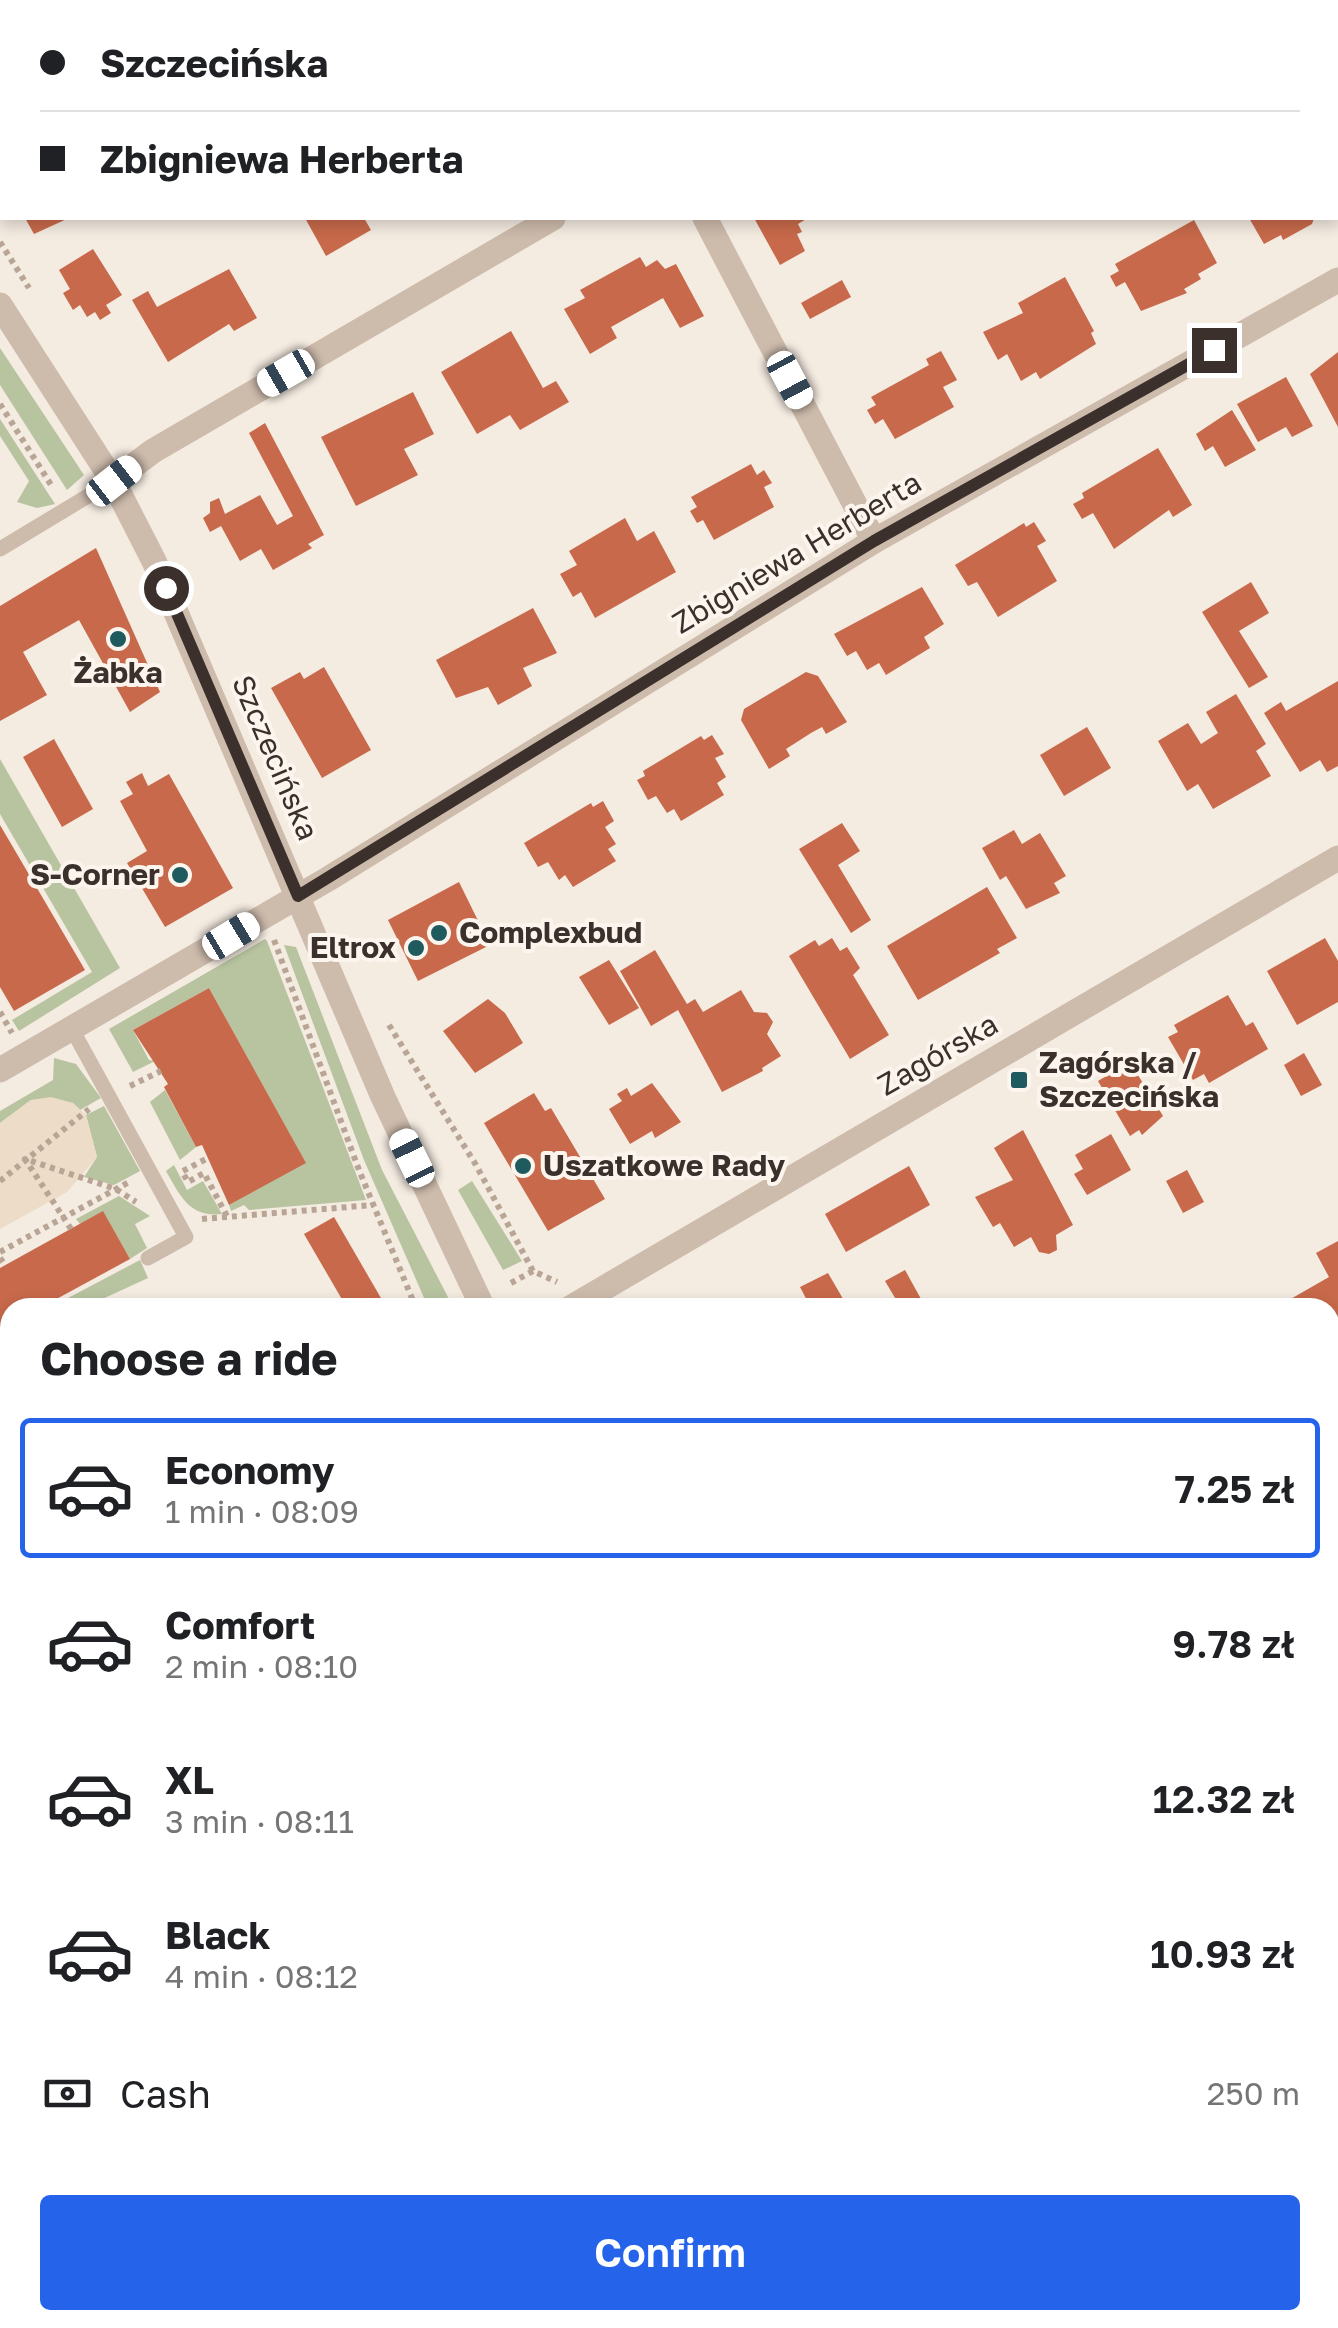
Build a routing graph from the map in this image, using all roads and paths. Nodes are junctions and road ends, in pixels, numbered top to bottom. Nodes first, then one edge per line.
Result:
1 (550, 220) edge
2 (706, 220) edge
3 (1338, 280) edge
4 (0, 305) edge
5 (0, 404) edge
6 (114, 481) junction
7 (58, 496) dead end
8 (874, 541) junction
9 (0, 549) edge
10 (1338, 858) edge
11 (298, 896) junction
12 (264, 937) dead end
13 (381, 1008) dead end
14 (0, 1012) edge
15 (7, 1024) dead end
16 (72, 1029) junction
17 (0, 1070) edge
18 (127, 1070) dead end
19 (160, 1071) dead end
20 (135, 1083) junction
21 (143, 1098) dead end
22 (83, 1112) dead end
23 (208, 1158) dead end
24 (25, 1160) junction
25 (176, 1160) dead end
26 (153, 1170) junction
27 (182, 1172) junction
28 (0, 1181) edge
29 (116, 1189) junction
30 (171, 1204) junction
31 (373, 1205) junction
32 (62, 1218) junction
33 (228, 1218) junction
34 (71, 1229) dead end
35 (2, 1258) edge
36 (148, 1258) dead end
37 (511, 1283) dead end
38 (412, 1298) edge
39 (478, 1298) edge
40 (587, 1298) edge

1 - 6 street
2 - 8 street
3 - 8 street, Zbigniewa Herberta
4 - 6 street, Szczecińska
5 - 7 path
6 - 9 lane
6 - 11 street, Szczecińska
8 - 11 street, Zbigniewa Herberta
10 - 40 street, Zagórska
11 - 16 street, Zbigniewa Herberta
11 - 39 street, Szczecińska
12 - 31 path
13 - 37 path
14 - 15 path
16 - 17 street, Zbigniewa Herberta
16 - 26 lane
18 - 20 path
19 - 20 path
20 - 21 path
22 - 24 path
23 - 27 path
24 - 28 path
24 - 29 path
24 - 32 path
25 - 27 path
26 - 29 path
26 - 30 lane
27 - 33 path
29 - 32 path
30 - 33 path
30 - 36 lane
31 - 33 path
31 - 38 path
32 - 34 path
32 - 35 path

